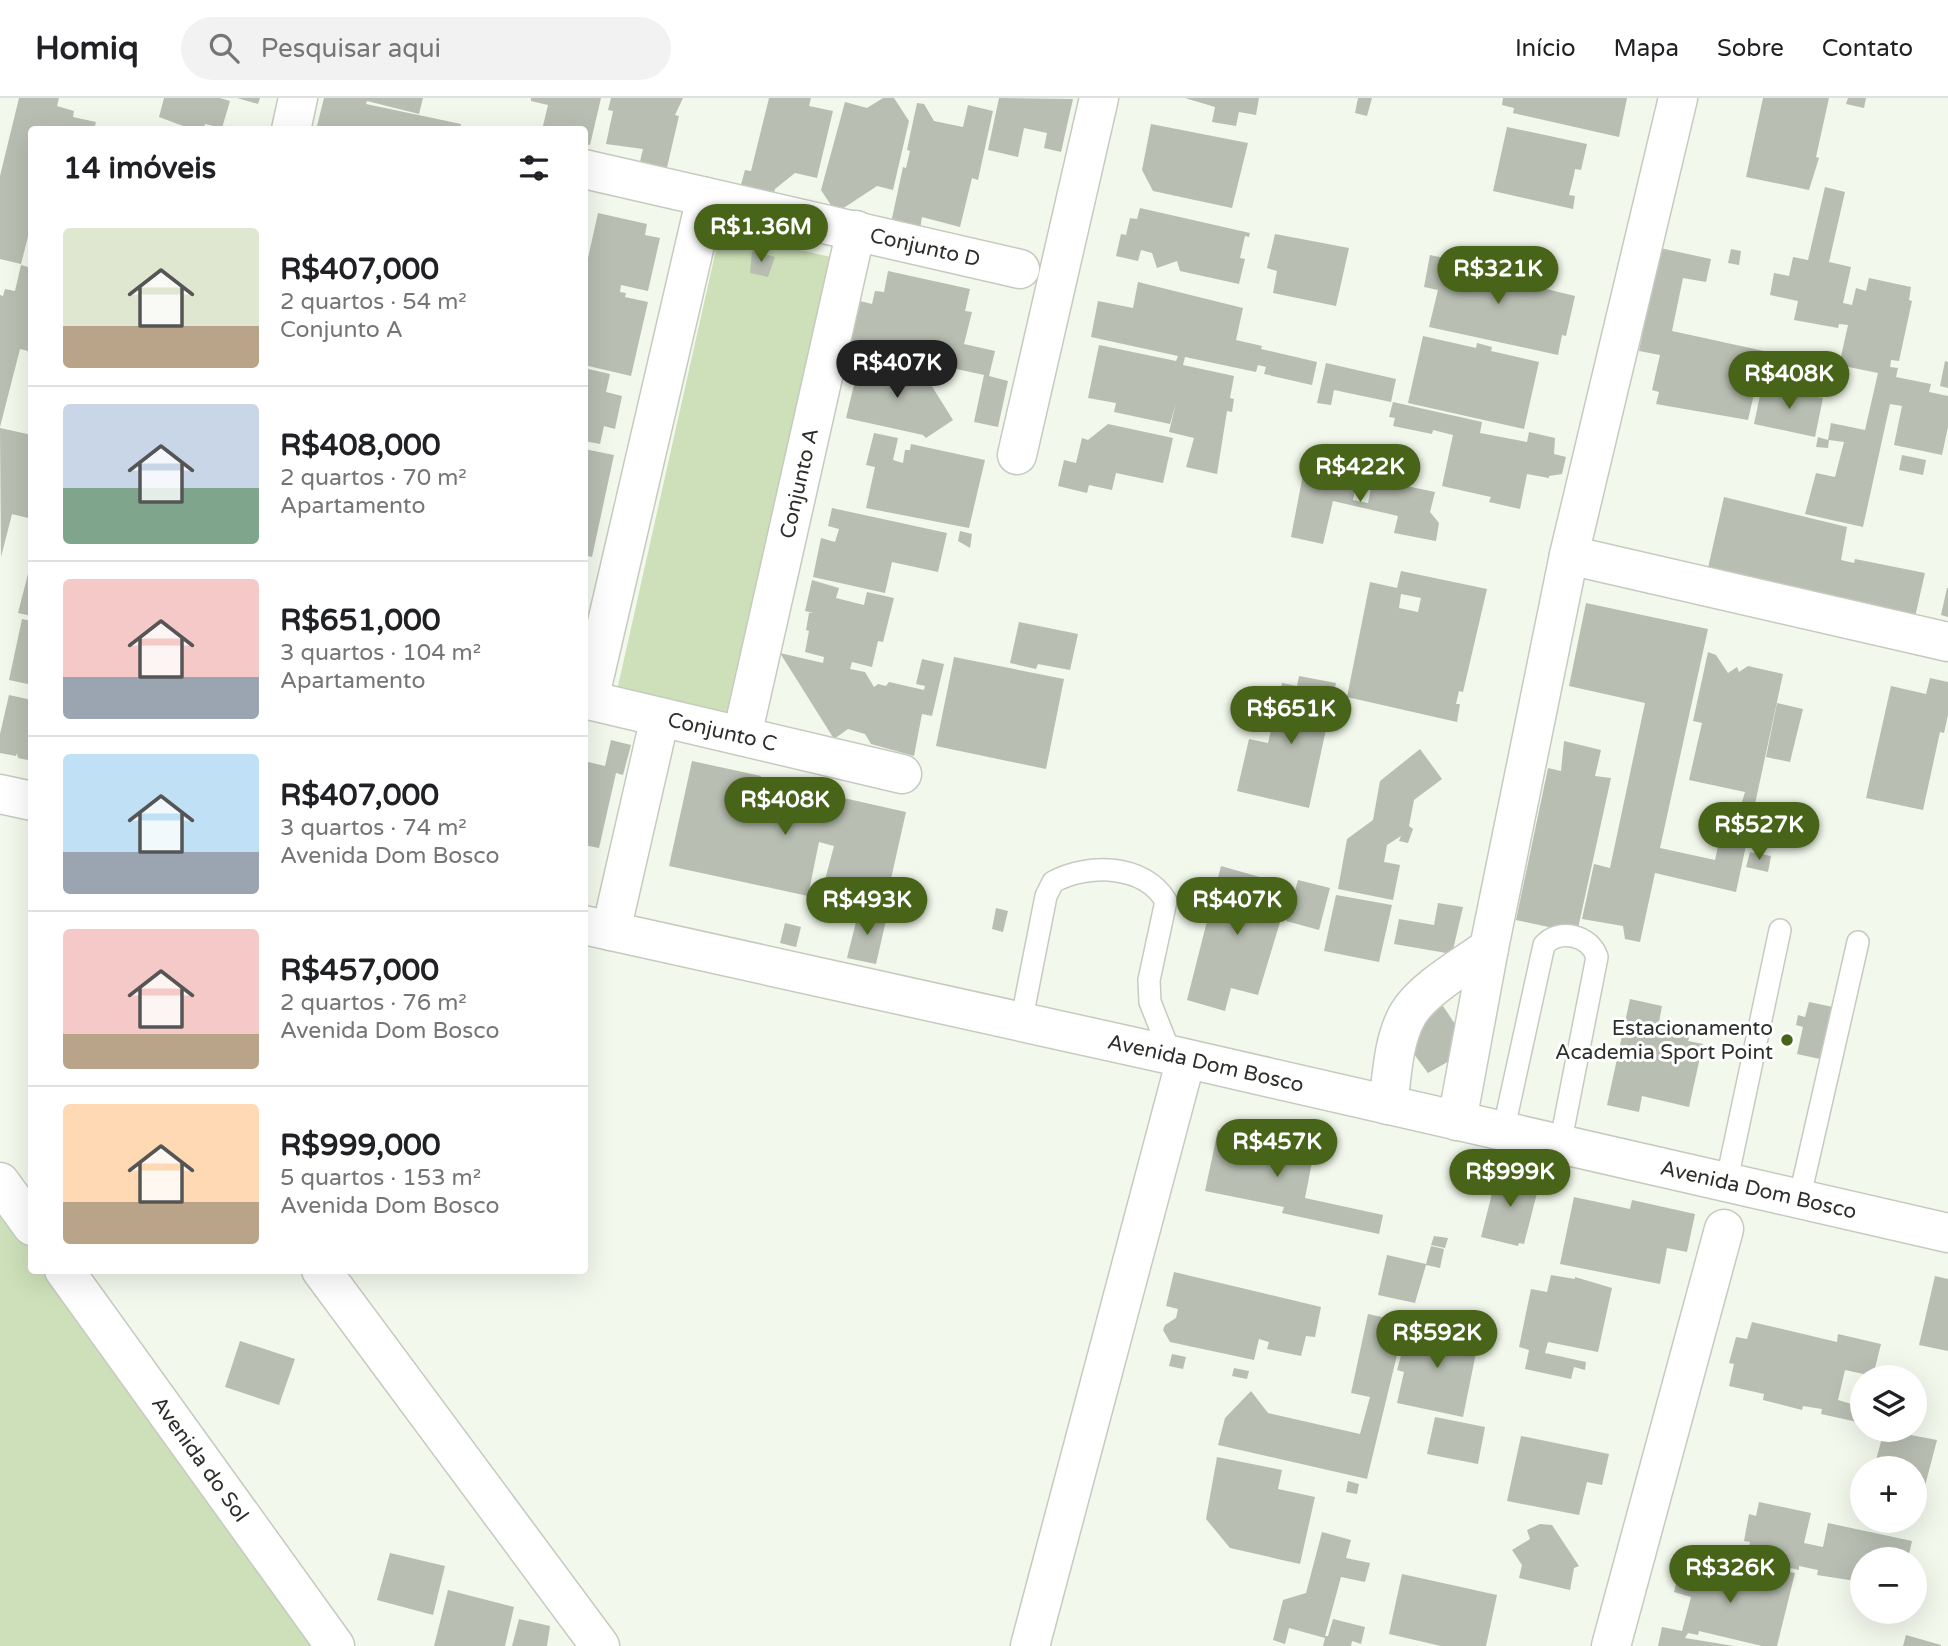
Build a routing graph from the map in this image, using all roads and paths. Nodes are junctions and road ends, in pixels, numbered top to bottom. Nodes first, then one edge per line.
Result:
1 (298, 98) edge
2 (1099, 98) edge
3 (1678, 98) edge
4 (292, 126) edge
5 (588, 170) edge
6 (706, 197) junction
7 (856, 230) junction
8 (1020, 269) dead end
9 (1017, 455) dead end
10 (1569, 555) junction
11 (1948, 642) edge
12 (588, 695) edge
13 (588, 699) edge
14 (660, 717) junction
15 (742, 736) junction
16 (902, 774) dead end
17 (0, 794) edge
18 (28, 800) edge
19 (598, 928) edge
20 (1780, 930) dead end
21 (1858, 942) dead end
22 (1489, 948) junction
23 (1021, 1023) junction
24 (1179, 1057) junction
25 (1388, 1105) junction
26 (1457, 1121) junction
27 (1503, 1132) junction
28 (1560, 1146) junction
29 (0, 1182) edge
30 (1726, 1184) junction
31 (1800, 1200) junction
32 (28, 1220) edge
33 (1724, 1228) dead end
34 (1948, 1233) edge
35 (67, 1274) edge
36 (324, 1274) edge
37 (335, 1646) edge
38 (600, 1646) edge
39 (1030, 1646) edge
40 (1611, 1646) edge

1 - 4 street
2 - 9 street
3 - 10 street
5 - 6 street, Conjunto D
6 - 7 street, Conjunto D
6 - 12 street
7 - 8 street, Conjunto D
7 - 15 street, Conjunto A
10 - 11 street
10 - 22 street
13 - 14 street, Conjunto C
14 - 15 street, Conjunto C
14 - 19 street
15 - 16 street, Conjunto C
17 - 18 street
19 - 23 street, Avenida Dom Bosco
20 - 30 lane
21 - 31 lane
22 - 25 street
22 - 26 street
23 - 24 street, Avenida Dom Bosco
23 - 24 lane
24 - 25 street, Avenida Dom Bosco
24 - 39 street
25 - 26 street, Avenida Dom Bosco
26 - 27 street, Avenida Dom Bosco
27 - 28 street, Avenida Dom Bosco
27 - 28 lane
28 - 30 street, Avenida Dom Bosco
29 - 32 street
30 - 31 street, Avenida Dom Bosco
31 - 34 street, Avenida Dom Bosco
33 - 40 street
35 - 37 street, Avenida do Sol
36 - 38 street

